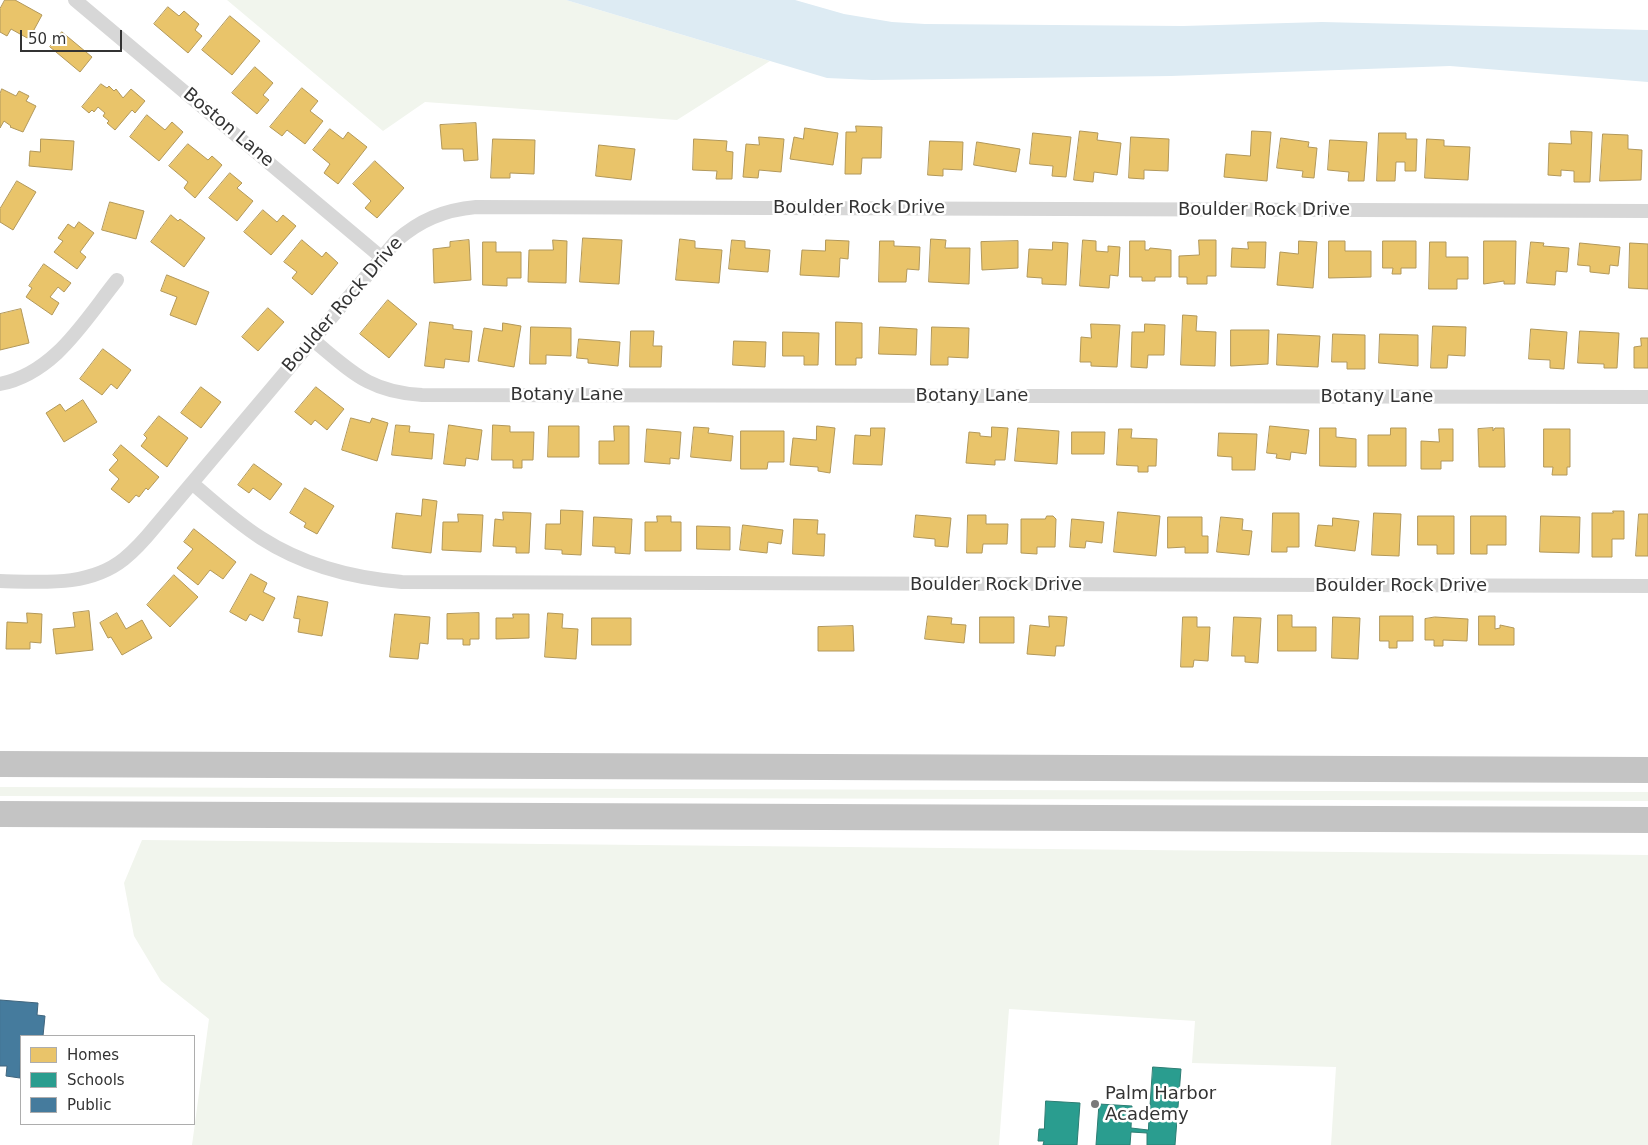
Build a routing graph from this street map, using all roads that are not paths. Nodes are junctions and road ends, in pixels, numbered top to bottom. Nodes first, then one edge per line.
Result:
1 (75, 0) edge
2 (1648, 211) edge
3 (381, 257) junction
4 (118, 280) dead end
5 (314, 340) junction
6 (0, 384) edge
7 (1648, 397) edge
8 (192, 484) junction
9 (0, 581) edge
10 (1648, 586) edge
11 (0, 764) edge
12 (1648, 770) edge
13 (0, 814) edge
14 (1648, 820) edge

1 - 3 street, Boston Lane
2 - 3 street, Boulder Rock Drive
3 - 5 street, Boulder Rock Drive
4 - 6 street
5 - 7 street, Botany Lane
5 - 8 street, Boulder Rock Drive
8 - 9 street, Boulder Rock Drive
8 - 10 street, Boulder Rock Drive
11 - 12 highway
13 - 14 highway

